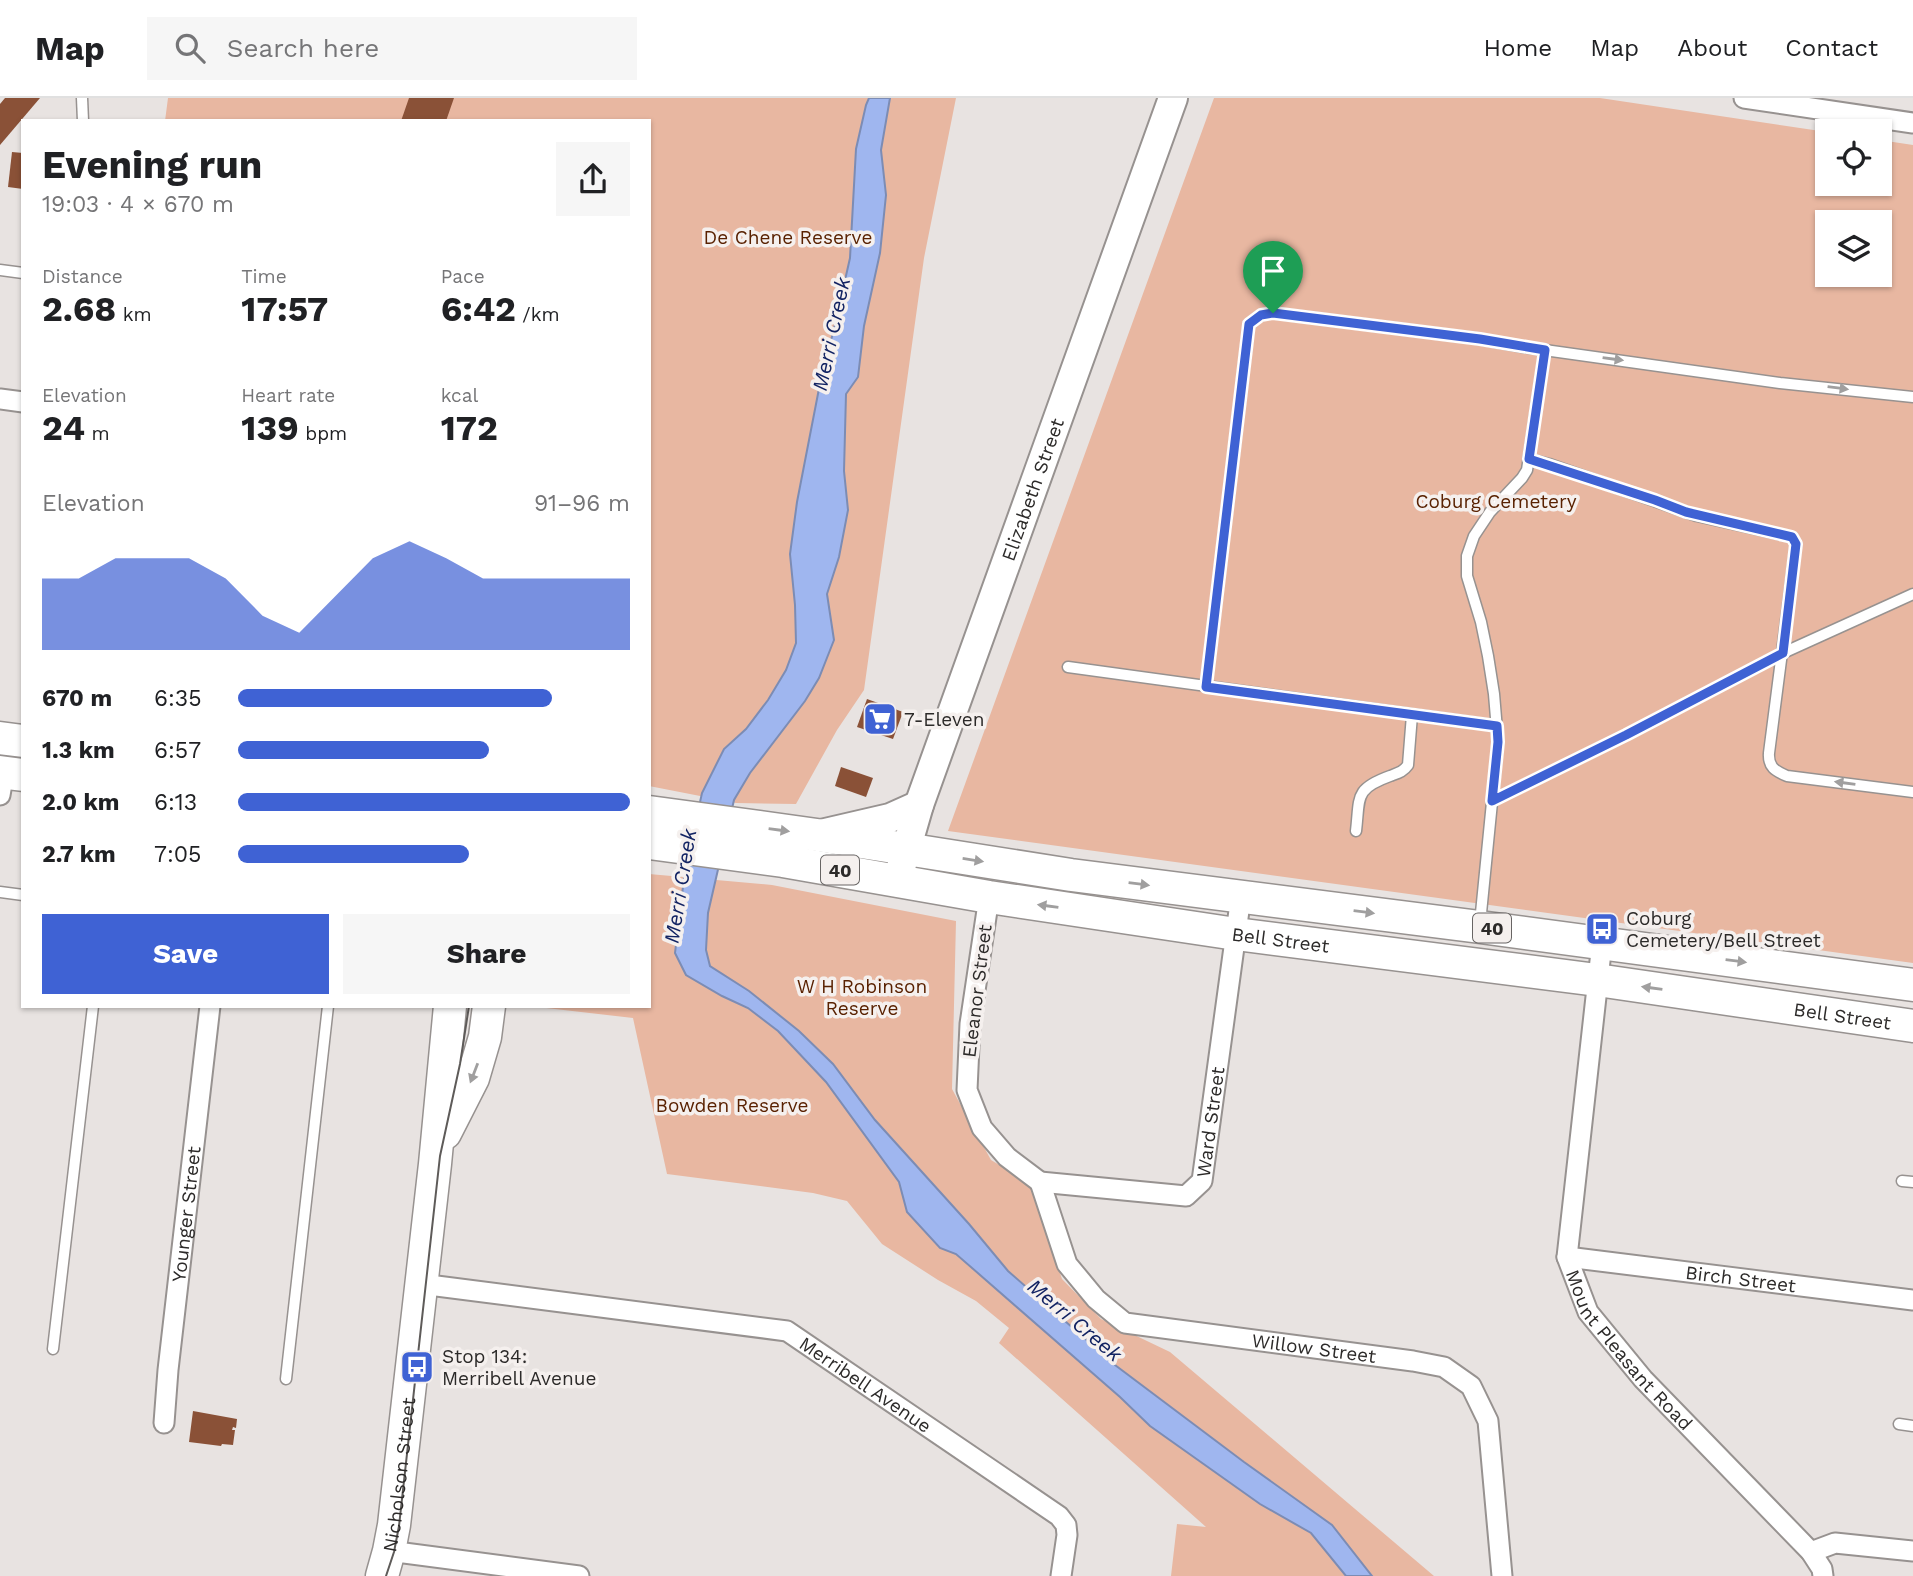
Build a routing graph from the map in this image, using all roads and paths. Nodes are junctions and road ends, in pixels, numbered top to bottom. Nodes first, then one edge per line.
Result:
1 (82, 98) edge
2 (1173, 98) edge
3 (1744, 98) edge
4 (83, 119) edge
5 (1913, 122) edge
6 (0, 270) edge
7 (21, 273) edge
8 (1545, 350) junction
9 (1913, 397) edge
10 (0, 399) edge
11 (21, 402) edge
12 (1529, 459) junction
13 (1913, 594) edge
14 (1783, 653) junction
15 (1068, 667) dead end
16 (1206, 687) junction
17 (1412, 715) junction
18 (1497, 726) junction
19 (0, 738) edge
20 (21, 741) edge
21 (1913, 792) edge
22 (1492, 801) junction
23 (919, 805) junction
24 (651, 812) edge
25 (1356, 831) dead end
26 (817, 835) junction
27 (740, 840) junction
28 (651, 843) edge
29 (906, 850) junction
30 (897, 881) junction
31 (0, 892) edge
32 (21, 895) edge
33 (1241, 896) junction
34 (989, 897) junction
35 (1480, 927) junction
36 (1236, 934) junction
37 (1602, 943) junction
38 (1597, 980) junction
39 (1913, 985) edge
40 (93, 1008) edge
41 (210, 1008) edge
42 (328, 1008) edge
43 (450, 1008) edge
44 (489, 1008) edge
45 (1913, 1026) edge
46 (435, 1164) junction
47 (1040, 1182) junction
48 (1567, 1257) junction
49 (421, 1284) junction
50 (1913, 1300) edge
51 (53, 1349) dead end
52 (286, 1380) dead end
53 (164, 1423) dead end
54 (1899, 1424) dead end
55 (1913, 1426) edge
56 (1913, 1551) edge
57 (1811, 1552) junction
58 (386, 1564) edge
59 (579, 1576) edge
60 (1060, 1576) edge
61 (1502, 1576) edge
62 (1823, 1576) edge

1 - 4 lane
2 - 23 main road, Elizabeth Street
3 - 5 street
6 - 7 lane
8 -> 9 lane
8 - 12 lane
8 - 16 lane
10 - 11 street
12 - 14 lane
12 - 18 lane
13 - 14 lane
21 -> 14 lane
14 - 22 lane
15 - 16 lane
16 - 17 lane
17 - 18 lane
17 - 25 lane
18 - 22 lane
19 - 20 main road
22 - 35 lane
23 - 26 main road
23 - 29 main road, Elizabeth Street
24 - 27 main road, Bell Street / 40
27 -> 26 main road, Bell Street / 40
26 - 29 main road, Bell Street / 40
27 - 28 main road, Bell Street / 40
27 - 30 main road, Bell Street / 40
29 - 30 main road, Elizabeth Street
29 -> 33 main road, Bell Street / 40
30 - 34 main road, Bell Street / 40
31 - 32 lane
33 -> 35 main road, Bell Street / 40
33 - 36 street, Ward Street
36 -> 34 main road, Bell Street / 40
34 - 47 street, Eleanor Street
35 - 37 main road, Bell Street / 40
36 - 38 main road, Bell Street / 40
36 - 47 street, Ward Street
37 - 38 street, Mount Pleasant Road
37 -> 39 main road, Bell Street / 40
45 -> 38 main road, Bell Street / 40
38 - 48 street, Mount Pleasant Road
40 - 51 lane
41 - 53 street, Younger Street
42 - 52 lane
43 - 46 main road, Nicholson Street
44 -> 46 main road, Nicholson Street
46 - 49 main road, Nicholson Street
47 - 61 street, Willow Street
48 - 50 street, Birch Street
48 - 57 street, Mount Pleasant Road
49 - 58 main road, Nicholson Street
49 - 60 street, Merribell Avenue
54 - 55 lane
56 - 57 street
57 - 62 street, Mount Pleasant Road
58 - 59 street

